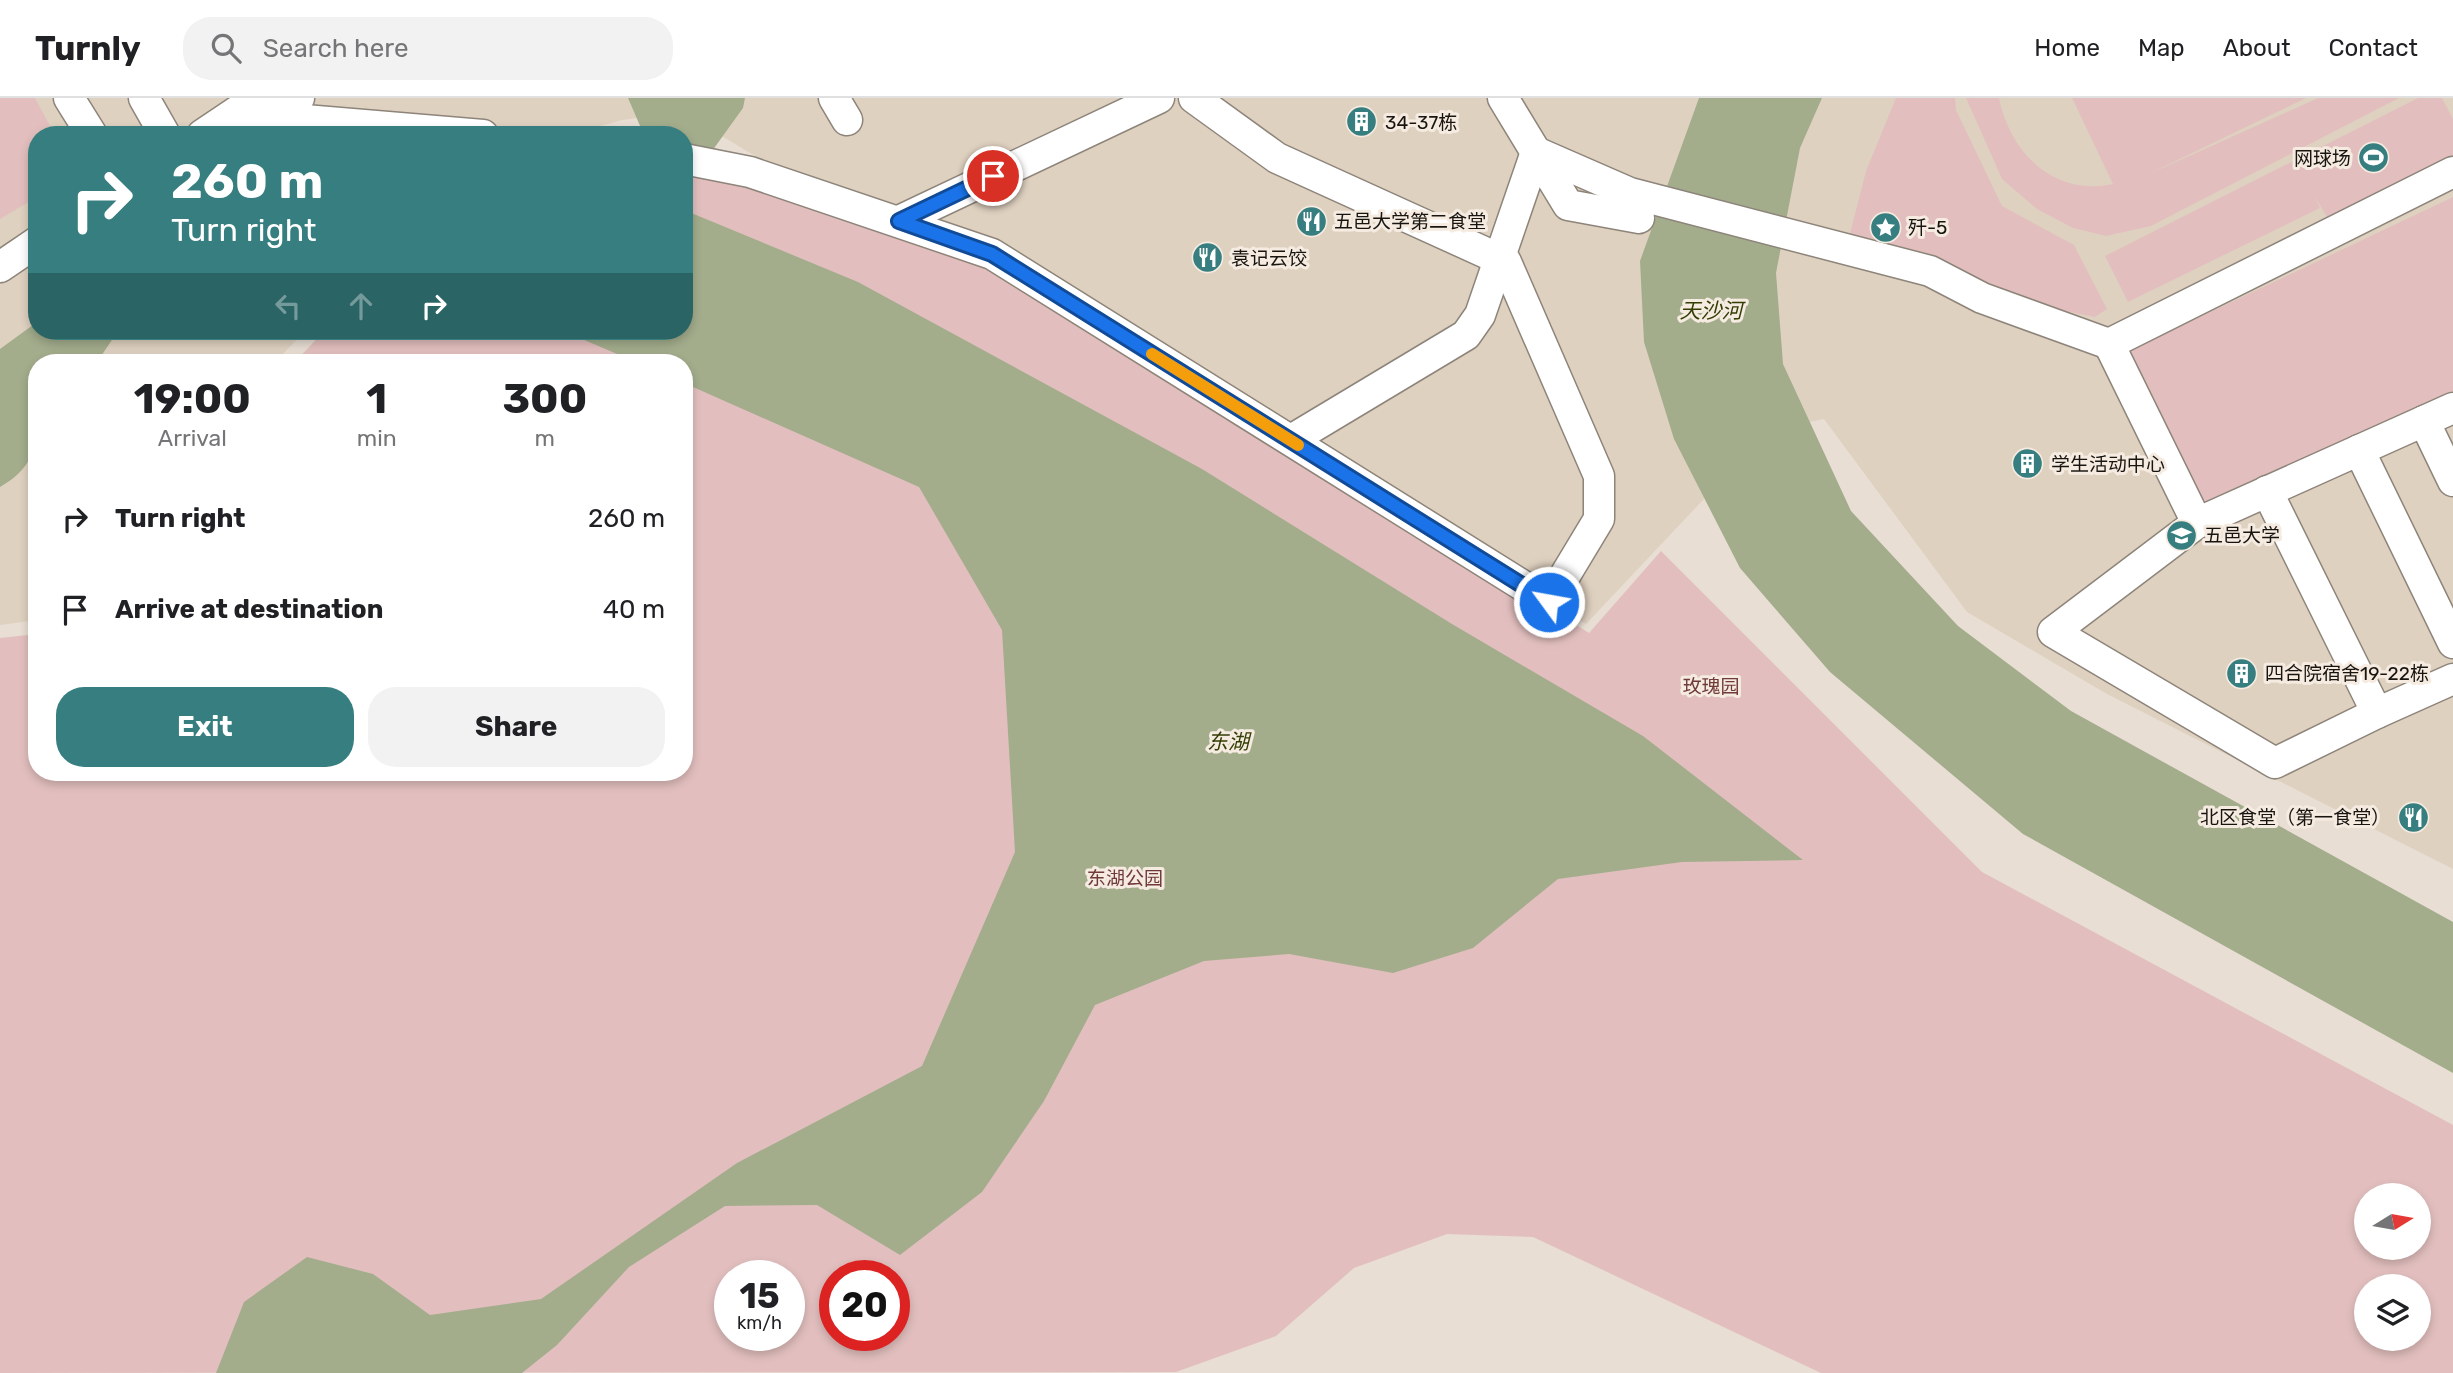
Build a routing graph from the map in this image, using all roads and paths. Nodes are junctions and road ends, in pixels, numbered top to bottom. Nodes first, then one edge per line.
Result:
1 (69, 98) edge
2 (144, 98) edge
3 (299, 98) edge
4 (1158, 98) edge
5 (1194, 98) edge
6 (1503, 98) edge
7 (256, 104) edge
8 (86, 126) edge
9 (160, 126) edge
10 (218, 126) edge
11 (244, 126) edge
12 (417, 126) edge
13 (1535, 152) junction
14 (693, 161) edge
15 (2453, 172) edge
16 (899, 221) junction
17 (28, 248) edge
18 (1499, 259) junction
19 (28, 264) edge
20 (0, 267) edge
21 (0, 281) edge
22 (2109, 344) junction
23 (2453, 408) edge
24 (2424, 421) junction
25 (1291, 440) junction
26 (2359, 450) junction
27 (2453, 481) edge
28 (2267, 491) junction
29 (2196, 523) junction
30 (2453, 643) edge
31 (2453, 679) edge
32 (2377, 713) junction

1 - 8 street
2 - 9 street
3 - 7 street
4 - 16 street
5 - 18 street
6 - 13 street
7 - 10 street
7 - 11 street
7 - 12 street
13 - 18 street
13 - 22 street
14 - 16 street
15 - 22 street
16 - 25 street
17 - 20 street
18 - 25 street
18 - 25 street
19 - 21 street
22 - 29 street
23 - 24 street
24 - 26 street
24 - 27 street
26 - 28 street
26 - 30 street
28 - 29 street
28 - 32 street
29 - 32 street
31 - 32 street

